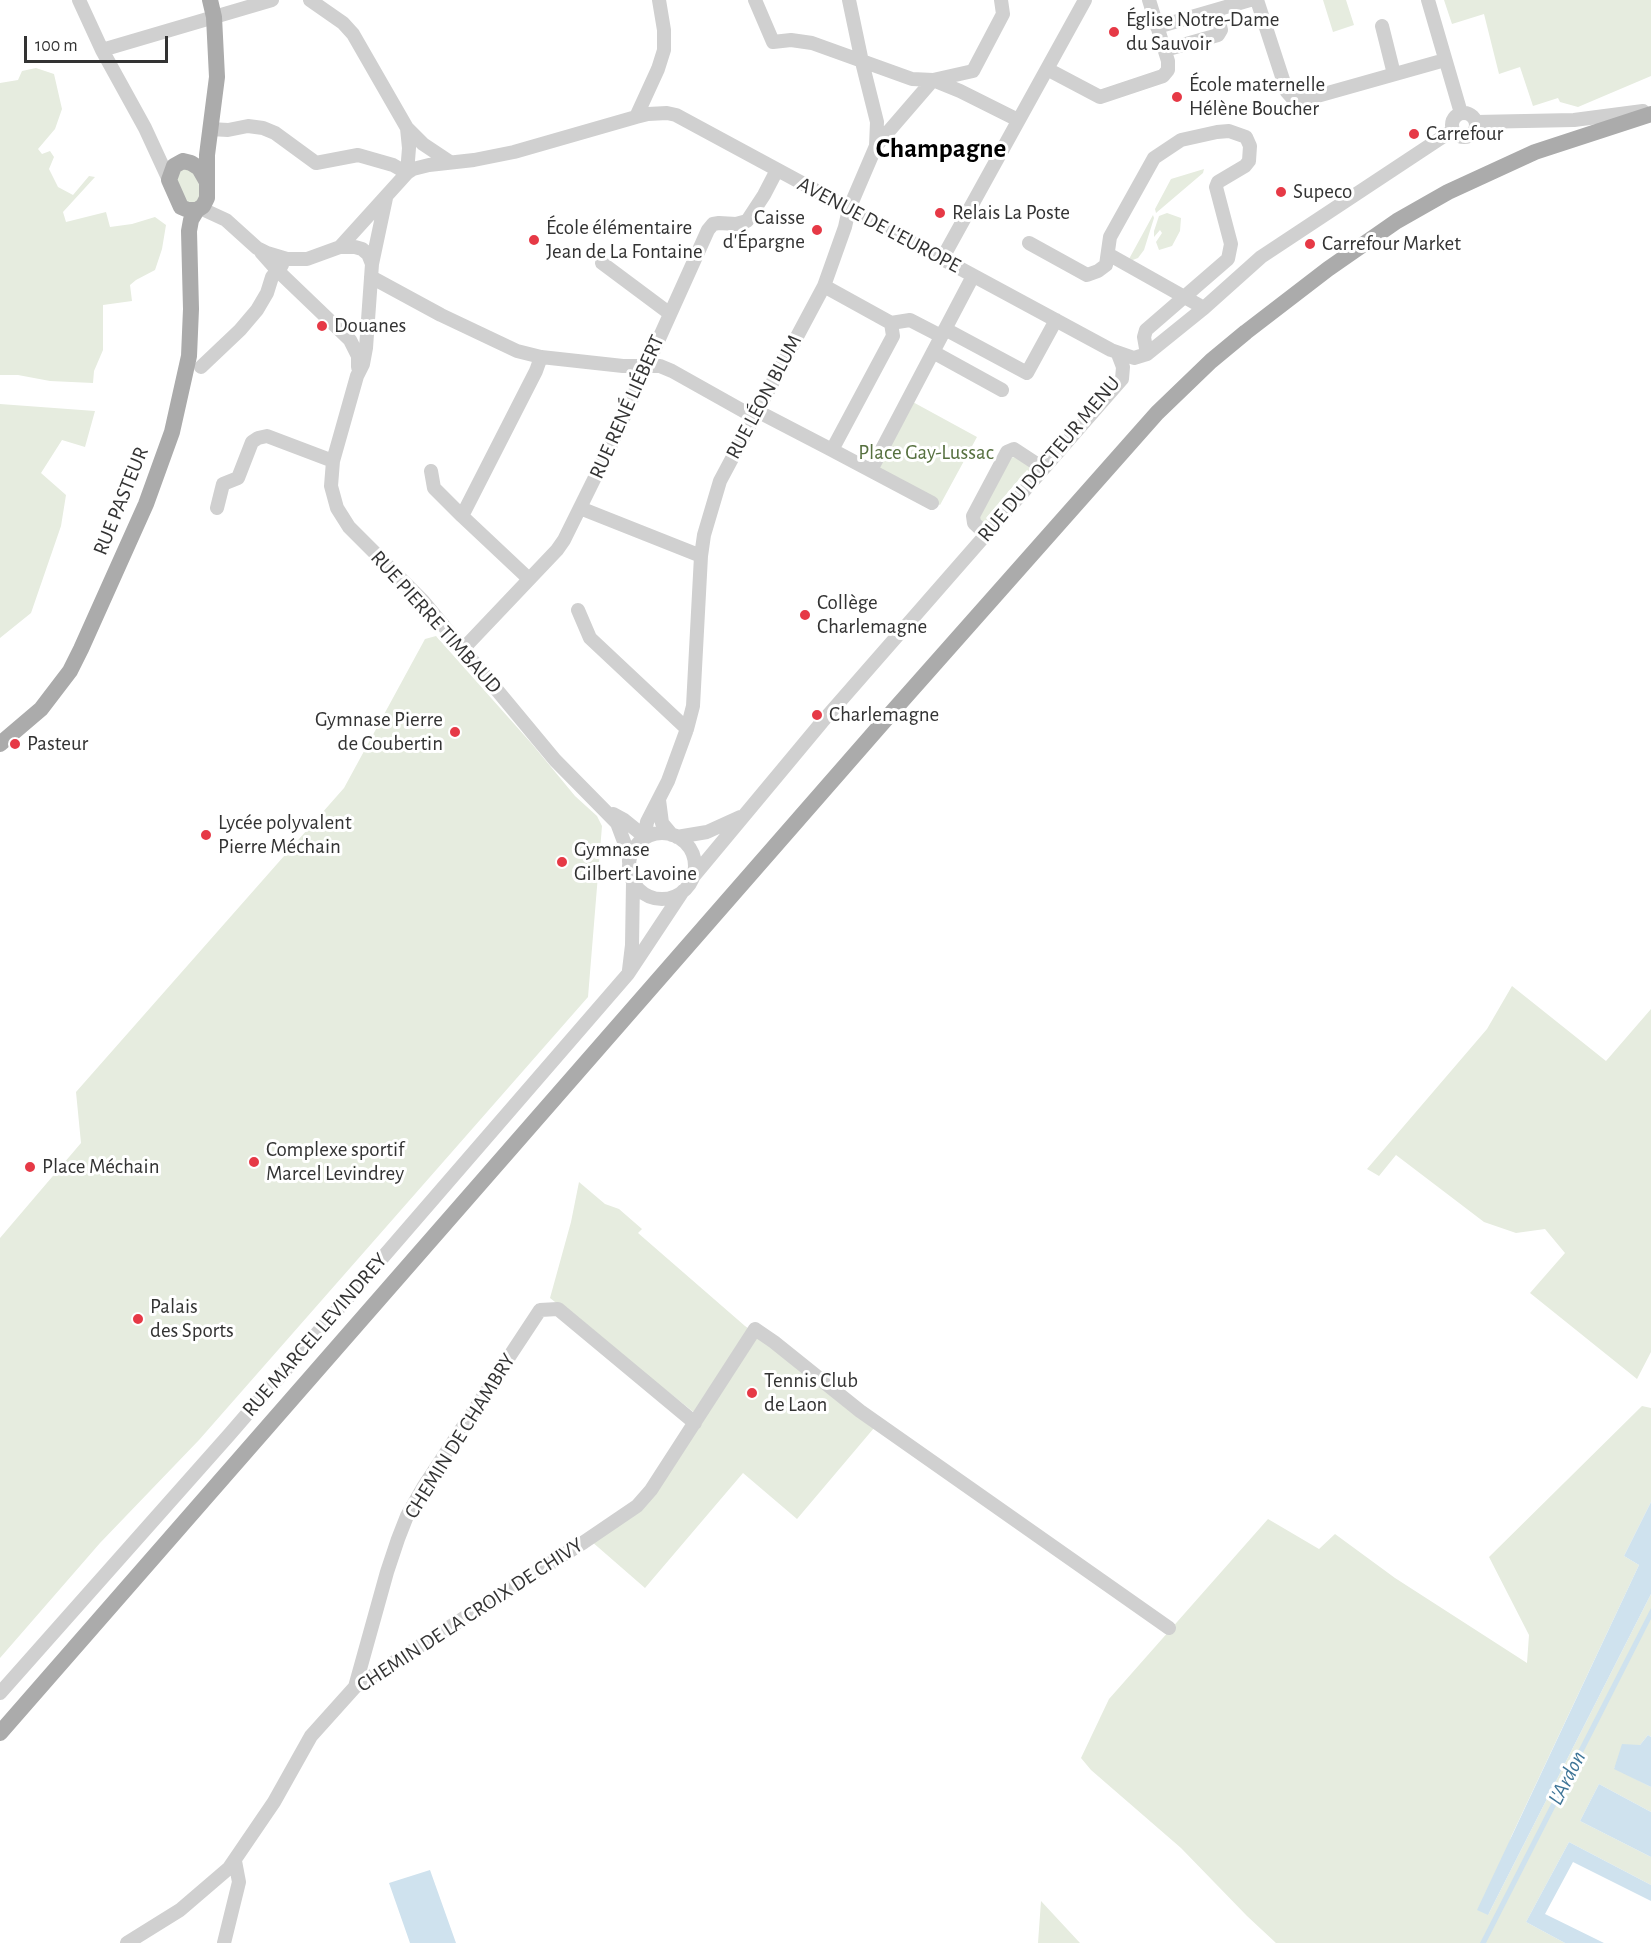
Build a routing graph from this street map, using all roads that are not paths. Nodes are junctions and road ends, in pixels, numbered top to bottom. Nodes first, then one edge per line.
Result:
1 (79, 0) edge
2 (210, 0) edge
3 (272, 0) edge
4 (310, 0) edge
5 (659, 0) edge
6 (755, 0) edge
7 (849, 0) edge
8 (1001, 0) edge
9 (1085, 0) edge
10 (1149, 0) edge
11 (1250, 0) edge
12 (1257, 0) edge
13 (1428, 0) edge
14 (1216, 10) junction
15 (214, 17) junction
16 (1382, 26) dead end
17 (1157, 27) junction
18 (102, 50) junction
19 (1165, 50) junction
20 (1446, 60) junction
21 (862, 62) junction
22 (1047, 69) junction
23 (1394, 74) junction
24 (933, 80) junction
25 (1651, 112) edge
26 (1461, 113) junction
27 (636, 117) junction
28 (1018, 120) junction
29 (1476, 122) junction
30 (407, 128) junction
31 (210, 129) junction
32 (1453, 130) junction
33 (876, 146) junction
34 (183, 161) junction
35 (450, 162) junction
36 (777, 170) junction
37 (407, 172) junction
38 (169, 180) junction
39 (207, 185) junction
40 (386, 198) junction
41 (178, 204) junction
42 (198, 209) junction
43 (849, 209) junction
44 (226, 220) junction
45 (188, 239) junction
46 (1029, 243) dead end
47 (340, 247) junction
48 (257, 248) junction
49 (1108, 254) junction
50 (287, 259) junction
51 (942, 259) junction
52 (602, 263) dead end
53 (278, 270) junction
54 (372, 270) junction
55 (973, 276) junction
56 (824, 286) junction
57 (1185, 296) junction
58 (1204, 308) junction
59 (669, 313) junction
60 (368, 315) junction
61 (1056, 320) junction
62 (332, 321) junction
63 (891, 322) junction
64 (943, 333) junction
65 (933, 352) junction
66 (1118, 354) junction
67 (1147, 354) junction
68 (541, 357) junction
69 (646, 366) junction
70 (201, 367) dead end
71 (357, 376) junction
72 (1002, 390) dead end
73 (755, 414) junction
74 (832, 450) junction
75 (333, 460) junction
76 (1043, 468) junction
77 (871, 470) junction
78 (431, 471) dead end
79 (932, 502) dead end
80 (218, 508) dead end
81 (580, 508) junction
82 (462, 516) junction
83 (986, 534) junction
84 (701, 556) junction
85 (529, 579) junction
86 (578, 610) dead end
87 (463, 649) junction
88 (687, 729) junction
89 (0, 744) edge
90 (658, 800) junction
91 (606, 810) junction
92 (742, 816) junction
93 (624, 820) junction
94 (675, 836) junction
95 (647, 837) junction
96 (629, 862) junction
97 (693, 877) junction
98 (633, 882) junction
99 (683, 891) junction
100 (628, 974) junction
101 (695, 1423) junction
102 (1169, 1628) dead end
103 (355, 1688) junction
104 (0, 1693) edge
105 (0, 1733) edge
106 (235, 1861) junction
107 (127, 1943) edge
108 (224, 1943) edge

1 - 18 street
2 - 15 main road
3 - 15 street
4 - 30 street
5 - 27 street
6 - 21 street
7 - 21 street, RUE LÉON BLUM
8 - 24 street
9 - 22 street
10 - 17 street
11 - 14 street
12 - 23 street
13 - 20 street
14 - 17 street
14 - 19 street
15 - 18 street
15 - 31 main road
16 - 23 street
17 - 19 street
18 - 38 street
19 - 22 street
20 - 23 street
20 - 26 street
21 - 24 street
21 - 33 street, RUE LÉON BLUM
22 - 28 street
24 - 28 street
24 - 33 street
25 - 29 street
25 - 105 main road
26 - 29 street
26 - 32 street
27 - 35 street, AVENUE DE L'EUROPE
27 - 36 street, AVENUE DE L'EUROPE
28 - 51 street
29 - 32 street
30 - 35 street
30 - 37 street
31 - 34 main road
31 - 37 street
31 - 39 main road
32 - 58 street
33 - 43 street, RUE LÉON BLUM
34 - 38 main road
34 - 39 main road
35 - 37 street, AVENUE DE L'EUROPE
36 - 43 street, AVENUE DE L'EUROPE
36 - 59 street, RUE RENÉ LIÉBERT
37 - 40 street
38 - 41 main road
39 - 42 main road
39 - 44 street
40 - 47 street
40 - 54 street, RUE PIERRE TIMBAUD
41 - 42 main road
41 - 45 main road, RUE PASTEUR
42 - 44 street
42 - 45 main road, RUE PASTEUR
43 - 51 street, AVENUE DE L'EUROPE
43 - 56 street, RUE LÉON BLUM
44 - 48 street, RUE PIERRE TIMBAUD
45 - 89 main road, RUE PASTEUR
46 - 49 street
47 - 50 street
47 - 54 street
48 - 50 street
48 - 53 street, RUE PIERRE TIMBAUD
49 - 57 street
49 - 57 street
50 - 53 street
51 - 55 street, AVENUE DE L'EUROPE
52 - 59 street
53 - 62 street, RUE PIERRE TIMBAUD
53 - 70 street
54 - 60 street, RUE PIERRE TIMBAUD
54 - 68 street
55 - 61 street, AVENUE DE L'EUROPE
55 - 64 street
56 - 63 street
56 - 73 street, RUE LÉON BLUM
57 - 58 street
57 - 67 street
58 - 67 street
59 - 69 street, RUE RENÉ LIÉBERT
60 - 62 street
60 - 71 street, RUE PIERRE TIMBAUD
61 - 64 street
61 - 66 street, AVENUE DE L'EUROPE
62 - 71 street, RUE PIERRE TIMBAUD
63 - 64 street
63 - 74 street
64 - 65 street
65 - 72 street
65 - 77 street
66 - 67 street, RUE DU DOCTEUR MENU
66 - 76 street, RUE DU DOCTEUR MENU
68 - 69 street
68 - 82 street
69 - 73 street
69 - 81 street, RUE RENÉ LIÉBERT
71 - 75 street, RUE PIERRE TIMBAUD
73 - 74 street
73 - 84 street, RUE LÉON BLUM
74 - 77 street
75 - 80 street
75 - 87 street, RUE PIERRE TIMBAUD
76 - 83 street, RUE DU DOCTEUR MENU
76 - 83 street
77 - 79 street
78 - 82 street
81 - 84 street
81 - 85 street, RUE RENÉ LIÉBERT
82 - 85 street
83 - 92 street, RUE DU DOCTEUR MENU
84 - 88 street, RUE LÉON BLUM
85 - 87 street, RUE RENÉ LIÉBERT
86 - 88 street
87 - 91 street, RUE PIERRE TIMBAUD
88 - 90 street, RUE LÉON BLUM
90 - 93 street, RUE LÉON BLUM
90 - 94 street
90 - 95 street, RUE LÉON BLUM
91 - 93 street, RUE PIERRE TIMBAUD
91 - 96 street, RUE PIERRE TIMBAUD
92 - 94 street, RUE DU DOCTEUR MENU
92 - 97 street, RUE DU DOCTEUR MENU
93 - 95 street, RUE PIERRE TIMBAUD
94 - 95 street
94 - 97 street
95 - 96 street
96 - 98 street
97 - 99 street
98 - 99 street
98 - 100 street
99 - 100 street, RUE MARCEL LEVINDREY
100 - 104 street, RUE MARCEL LEVINDREY
101 - 102 street, CHEMIN DE LA CROIX DE CHIVY
101 - 103 street, CHEMIN DE LA CROIX DE CHIVY
101 - 103 street, CHEMIN DE CHAMBRY
103 - 106 street, CHEMIN DE LA CROIX DE CHIVY
106 - 107 street, CHEMIN DE LA CROIX DE CHIVY
106 - 108 street

